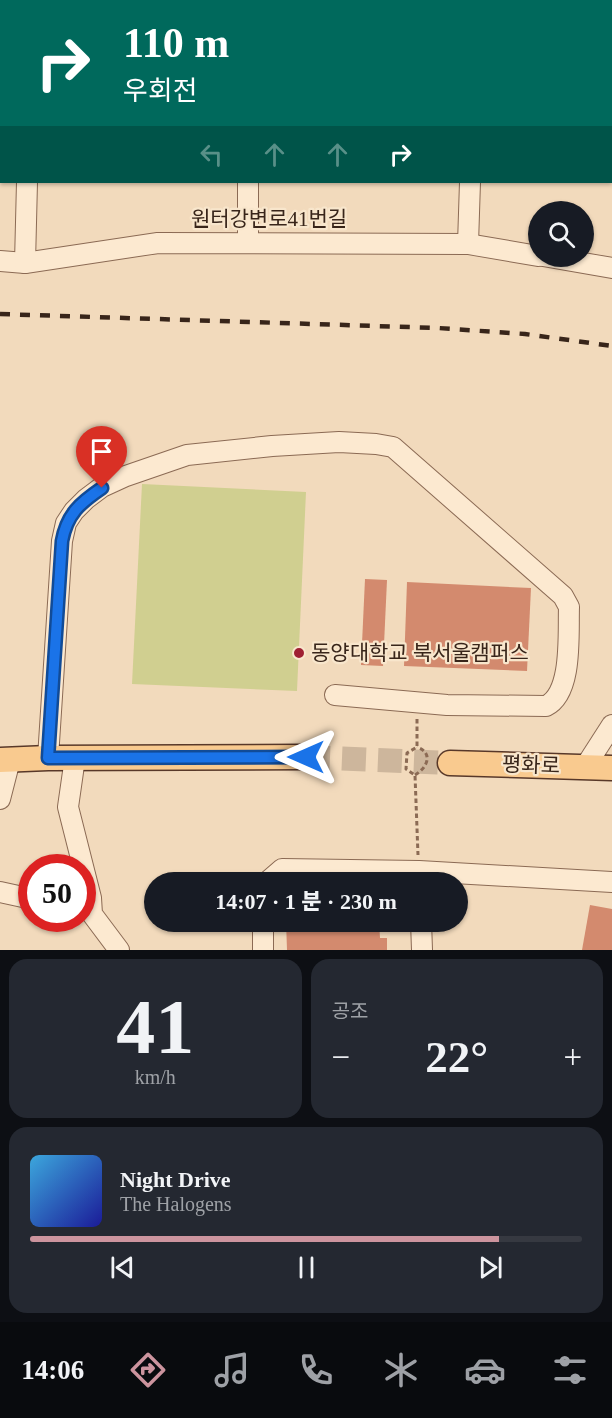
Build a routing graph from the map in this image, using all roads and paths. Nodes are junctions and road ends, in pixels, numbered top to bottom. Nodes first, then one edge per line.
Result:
1 (27, 183) edge
2 (248, 183) edge
3 (470, 183) edge
4 (248, 243) junction
5 (468, 244) junction
6 (528, 254) edge
7 (0, 261) edge
8 (25, 262) junction
9 (594, 265) edge
10 (612, 268) edge
11 (335, 695) dead end
12 (417, 702) junction
13 (612, 725) edge
14 (417, 747) junction
15 (306, 757) tunnel mouth
16 (48, 758) junction
17 (75, 758) junction
18 (5, 760) edge
19 (450, 763) tunnel mouth
20 (585, 767) junction
21 (612, 768) edge
22 (416, 775) junction
23 (0, 799) edge
24 (80, 854) edge
25 (279, 872) edge
26 (341, 872) edge
27 (419, 872) edge
28 (468, 878) edge
29 (612, 882) edge
30 (0, 892) edge
31 (18, 896) edge
32 (96, 923) edge
33 (263, 932) edge
34 (421, 932) edge
35 (119, 950) edge
36 (263, 950) edge
37 (422, 950) edge

1 - 8 street
2 - 4 street
3 - 5 street
4 - 5 street, 원터강변로41번길
4 - 8 street, 원터강변로41번길
5 - 6 street, 원터강변로41번길
7 - 8 street, 원터강변로41번길
9 - 10 street, 원터강변로41번길
11 - 12 street
12 - 14 path
12 - 16 street
13 - 20 street
14 - 22 path
14 - 22 path
15 - 17 main road
16 - 17 main road
16 - 18 main road
17 - 24 street
18 - 23 street
19 - 20 main road, 평화로
20 - 21 main road, 평화로
22 - 27 path
25 - 26 street
28 - 29 street
30 - 31 street
32 - 35 street
33 - 36 street
34 - 37 street

